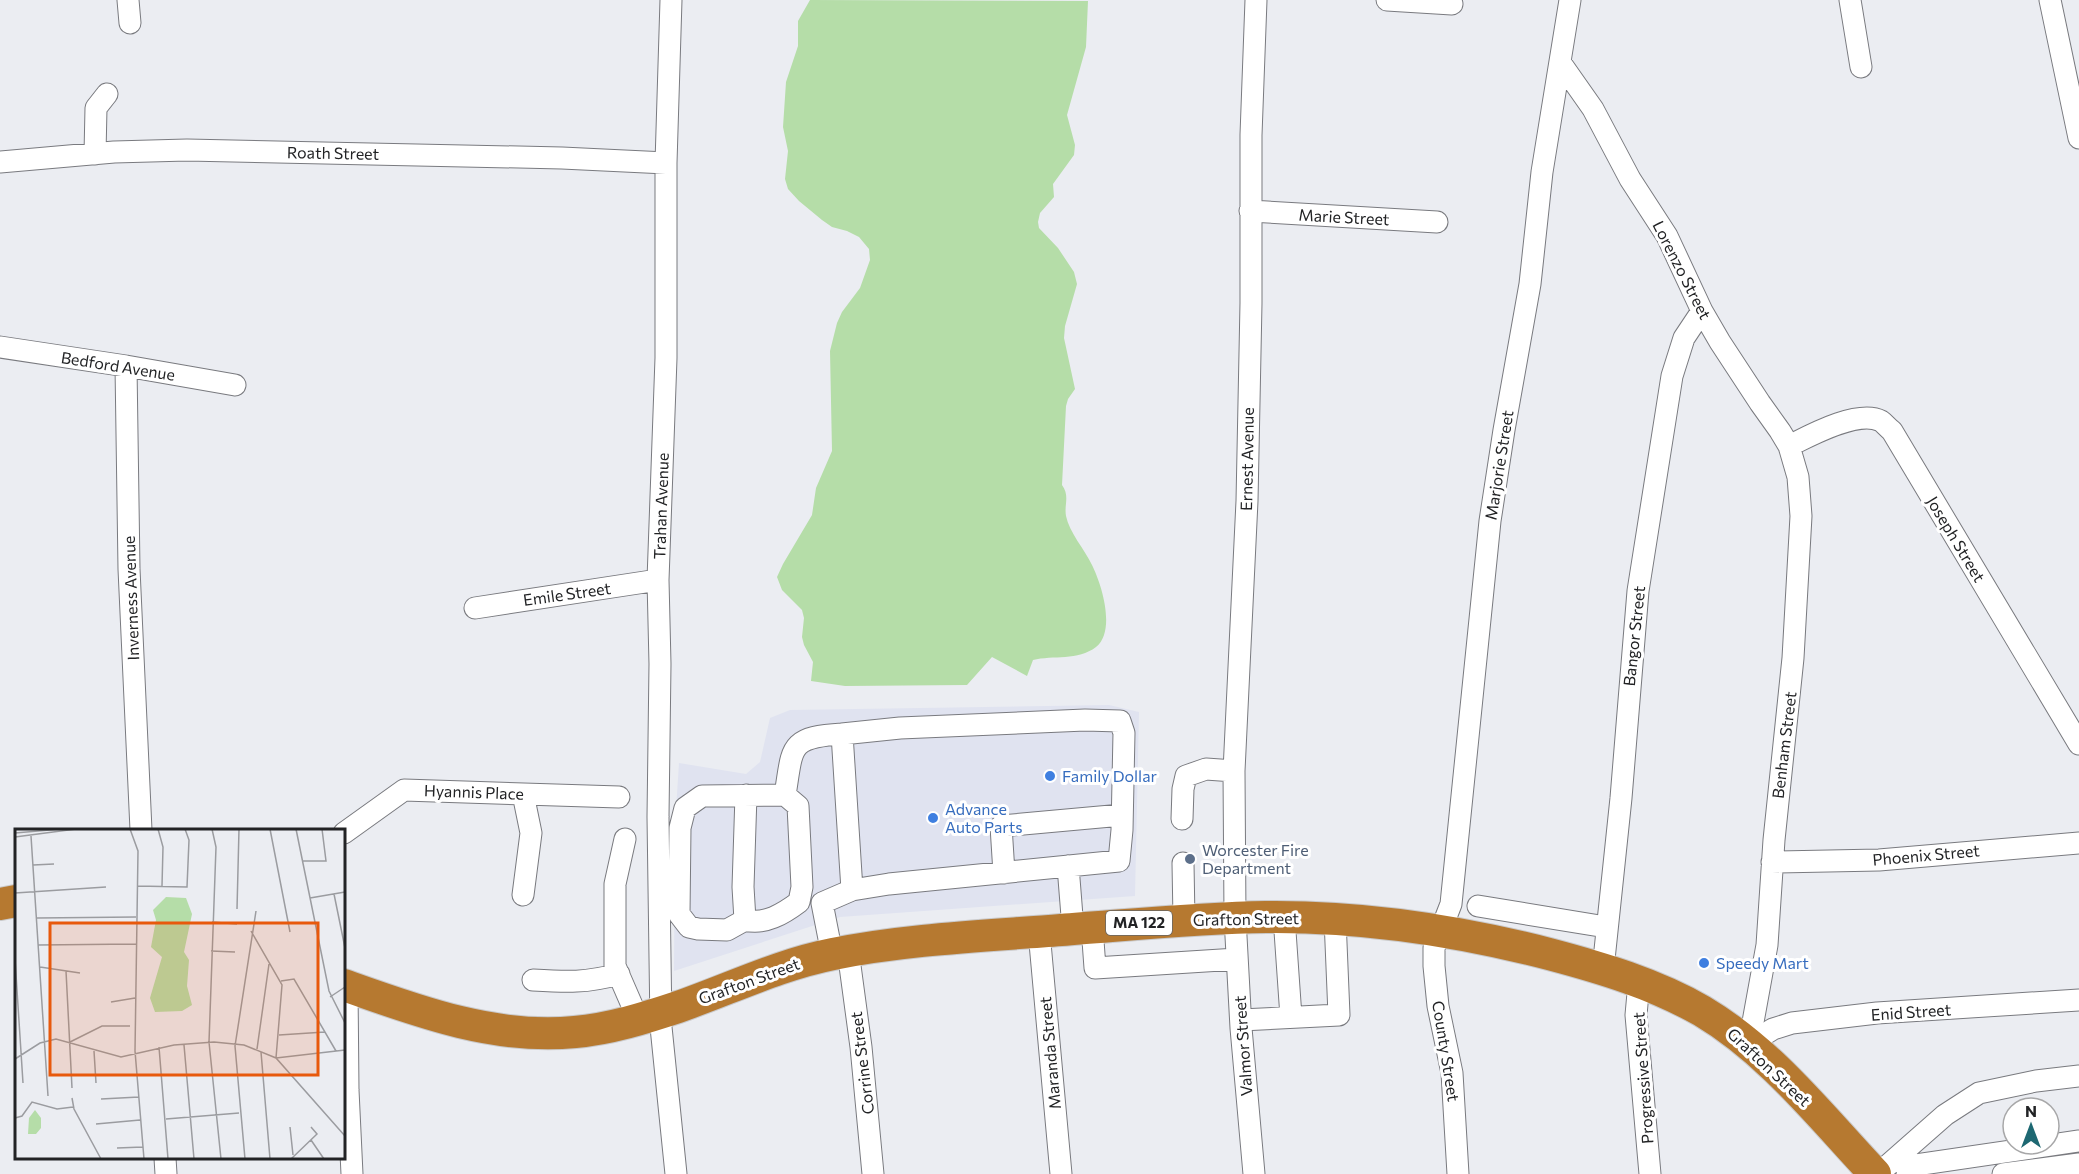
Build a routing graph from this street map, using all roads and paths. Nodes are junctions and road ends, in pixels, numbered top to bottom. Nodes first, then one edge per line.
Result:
1 (128, 0) edge
2 (671, 0) edge
3 (1256, 0) edge
4 (1387, 0) edge
5 (1570, 0) edge
6 (1850, 0) edge
7 (2050, 0) edge
8 (1452, 4) dead end
9 (130, 23) dead end
10 (1560, 62) junction
11 (1861, 67) dead end
12 (107, 94) dead end
13 (2079, 138) edge
14 (95, 154) junction
15 (0, 162) edge
16 (666, 163) junction
17 (1250, 212) junction
18 (1437, 222) dead end
19 (1702, 311) junction
20 (0, 347) edge
21 (126, 366) junction
22 (236, 386) dead end
23 (1789, 446) junction
24 (658, 580) junction
25 (475, 608) dead end
26 (842, 734) junction
27 (2079, 744) edge
28 (1234, 771) junction
29 (523, 794) junction
30 (746, 795) junction
31 (785, 795) junction
32 (619, 797) dead end
33 (1122, 815) junction
34 (1182, 819) dead end
35 (141, 829) edge
36 (345, 832) edge
37 (625, 839) dead end
38 (2079, 843) edge
39 (1182, 862) dead end
40 (1772, 862) junction
41 (1068, 866) junction
42 (1004, 873) junction
43 (852, 890) junction
44 (522, 895) dead end
45 (800, 897) junction
46 (15, 901) edge
47 (822, 903) junction
48 (0, 904) edge
49 (1478, 906) dead end
50 (745, 917) junction
51 (1284, 917) junction
52 (1234, 918) junction
53 (1335, 919) junction
54 (1184, 920) junction
55 (689, 927) junction
56 (1606, 927) junction
57 (1082, 928) junction
58 (1440, 930) junction
59 (1039, 932) junction
60 (840, 953) junction
61 (1237, 959) junction
62 (1603, 969) junction
63 (619, 974) junction
64 (533, 980) dead end
65 (1639, 982) junction
66 (345, 985) edge
67 (2079, 1000) edge
68 (649, 1016) junction
69 (1291, 1017) junction
70 (1241, 1020) junction
71 (1749, 1044) junction
72 (2079, 1076) edge
73 (1924, 1134) junction
74 (2079, 1141) edge
75 (1941, 1160) junction
76 (2079, 1164) edge
77 (352, 1174) edge
78 (676, 1174) edge
79 (873, 1174) edge
80 (1061, 1174) edge
81 (1254, 1174) edge
82 (1458, 1174) edge
83 (1650, 1174) edge
84 (1876, 1174) edge
85 (1907, 1174) edge
86 (2003, 1174) edge

1 - 9 street
2 - 16 street, Trahan Avenue
3 - 17 street, Ernest Avenue
4 - 8 street
5 - 10 street, Marjorie Street
6 - 11 street
7 - 13 street
10 - 19 street, Lorenzo Street
10 - 58 street, Marjorie Street
12 - 14 street
14 - 15 street, Roath Street
14 - 16 street, Roath Street
16 - 24 street, Trahan Avenue
17 - 18 street, Marie Street
17 - 28 street, Ernest Avenue
19 - 23 street, Lorenzo Street
19 - 56 street, Bangor Street
20 - 21 street, Bedford Avenue
21 - 22 street, Bedford Avenue
21 - 35 street, Inverness Avenue
23 - 27 street, Joseph Street
23 - 40 street, Benham Street
24 - 25 street, Emile Street
24 - 68 street, Trahan Avenue
26 - 31 street
26 - 33 street
26 - 43 street
28 - 34 street
28 - 52 street, Ernest Avenue
29 - 32 street, Hyannis Place
29 - 36 street, Hyannis Place
29 - 44 street
30 - 31 street
30 - 50 street
30 - 55 street
31 - 45 street
33 - 41 street
33 - 42 street
37 - 63 street
38 - 40 street, Phoenix Street
39 - 54 street
40 - 71 street, Benham Street
41 - 42 street
41 - 57 street
42 - 43 street
43 - 47 street
45 - 47 street
45 - 50 street
46 - 48 highway
47 - 60 street, Corrine Street
49 - 56 street
50 - 55 street
50 - 55 street
51 - 52 highway, Grafton Street / MA 122
51 - 53 highway, Grafton Street / MA 122
51 - 69 street
52 - 54 highway, Grafton Street / MA 122
52 - 61 street, Valmor Street
53 - 58 highway, Grafton Street / MA 122
53 - 69 street
54 - 57 highway, Grafton Street / MA 122
56 - 62 street, Bangor Street
57 - 59 highway, Grafton Street / MA 122
57 - 61 street
58 - 62 highway, Grafton Street / MA 122
58 - 82 street, County Street
59 - 60 highway, Grafton Street / MA 122
59 - 80 street, Maranda Street
60 - 68 highway, Grafton Street / MA 122
60 - 79 street, Corrine Street
61 - 70 street, Valmor Street
62 - 65 highway, Grafton Street / MA 122
63 - 64 street
63 - 68 street
65 - 71 highway, Grafton Street / MA 122
65 - 83 street, Progressive Street
66 - 68 highway, Grafton Street / MA 122
66 - 77 street
67 - 71 street, Enid Street
68 - 78 street, Trahan Avenue
69 - 70 street
70 - 81 street, Valmor Street
71 - 84 highway, Grafton Street / MA 122
72 - 73 street
73 - 75 street
73 - 84 street
74 - 75 street
75 - 85 street
76 - 86 street

